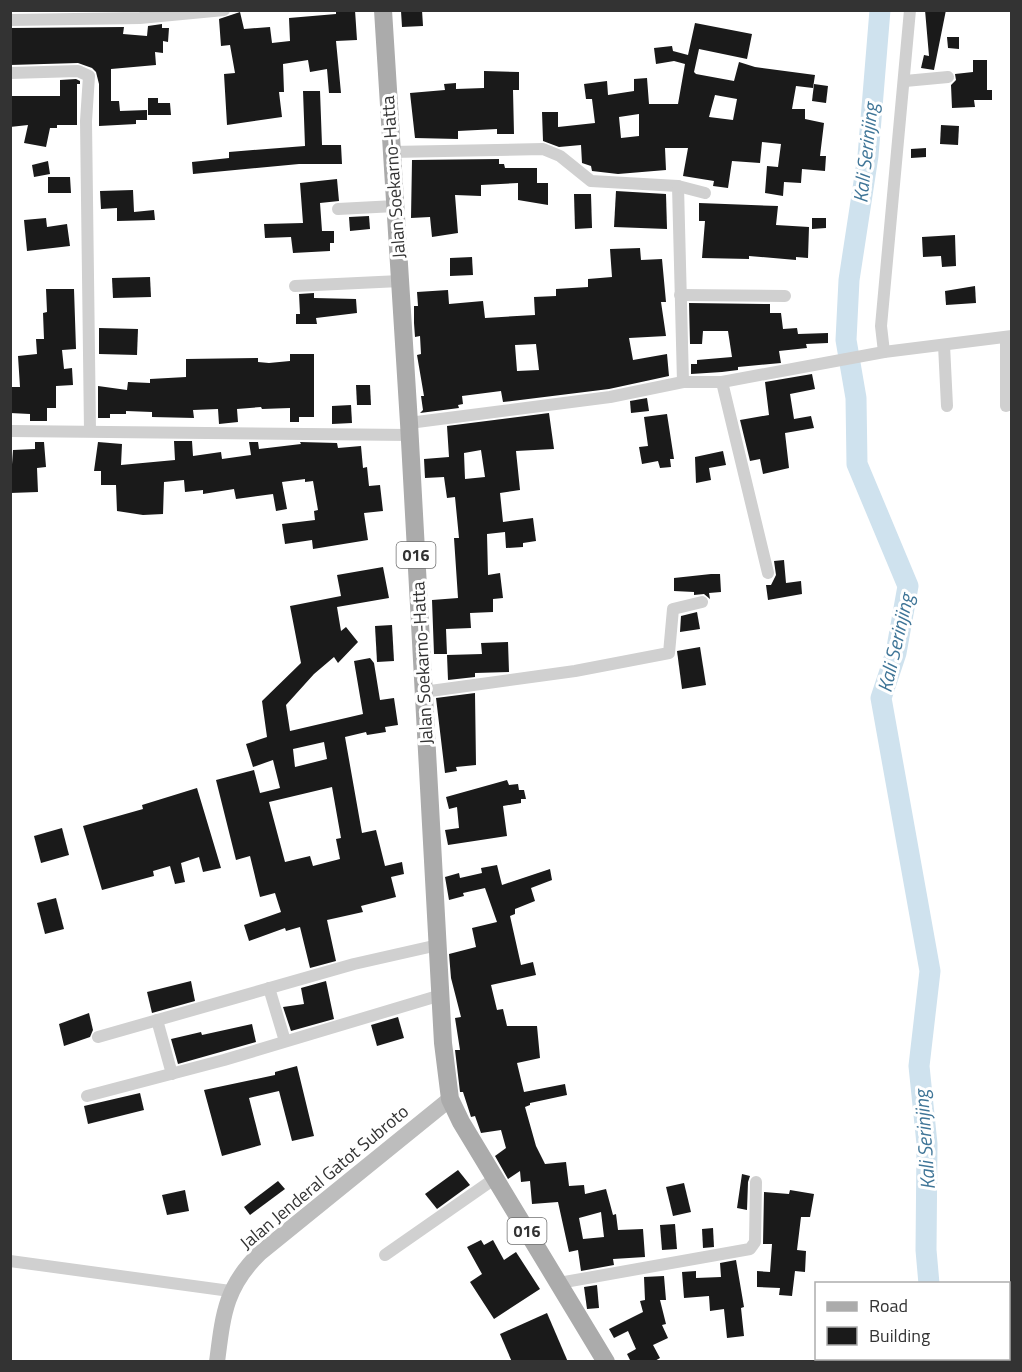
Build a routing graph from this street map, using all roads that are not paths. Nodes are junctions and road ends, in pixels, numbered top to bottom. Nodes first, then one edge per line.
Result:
1 (224, 10) edge
2 (383, 10) edge
3 (910, 10) edge
4 (140, 14) edge
5 (10, 20) edge
6 (10, 73) edge
7 (948, 77) dead end
8 (905, 81) junction
9 (391, 152) junction
10 (678, 186) junction
11 (705, 193) dead end
12 (385, 206) junction
13 (338, 209) dead end
14 (400, 281) junction
15 (295, 285) dead end
16 (680, 295) junction
17 (785, 296) dead end
18 (1009, 336) edge
19 (944, 345) junction
20 (884, 352) junction
21 (683, 382) junction
22 (722, 382) junction
23 (947, 406) dead end
24 (1006, 406) dead end
25 (410, 429) junction
26 (10, 431) edge
27 (90, 431) junction
28 (768, 573) dead end
29 (702, 602) dead end
30 (423, 692) junction
31 (424, 947) junction
32 (269, 988) junction
33 (441, 995) junction
34 (157, 1020) junction
35 (98, 1037) dead end
36 (285, 1041) junction
37 (172, 1074) junction
38 (87, 1096) dead end
39 (450, 1099) junction
40 (494, 1179) junction
41 (756, 1182) dead end
42 (385, 1255) dead end
43 (10, 1261) edge
44 (559, 1283) junction
45 (230, 1291) junction
46 (217, 1362) edge
47 (606, 1362) edge

1 - 4 street
2 - 9 main road, Jalan Soekarno-Hatta / 016
3 - 8 street
4 - 5 street
6 - 27 street
7 - 8 street
8 - 20 street
9 - 10 street
9 - 12 main road, Jalan Soekarno-Hatta / 016
10 - 11 street
10 - 16 street
12 - 13 street
12 - 14 main road, Jalan Soekarno-Hatta / 016
14 - 15 street
14 - 25 main road, Jalan Soekarno-Hatta / 016
16 - 17 street
16 - 21 street
18 - 19 street
18 - 24 street
19 - 20 street
19 - 23 street
20 - 22 street
21 - 22 street
21 - 25 street
22 - 28 street
25 - 27 street
25 - 30 main road, Jalan Soekarno-Hatta / 016
26 - 27 street
29 - 30 street
30 - 31 main road, Jalan Soekarno-Hatta / 016
31 - 32 street
31 - 33 main road, Jalan Soekarno-Hatta / 016
32 - 34 street
32 - 36 street
33 - 36 street
33 - 39 main road, Jalan Soekarno-Hatta / 016
34 - 35 street
34 - 37 street
36 - 37 street
37 - 38 street
39 - 40 main road, 016
39 - 45 main road, Jalan Jenderal Gatot Subroto
40 - 42 street
40 - 44 main road, 016
41 - 44 street
43 - 45 street
44 - 47 main road, 016
45 - 46 main road, Jalan Jenderal Gatot Subroto

